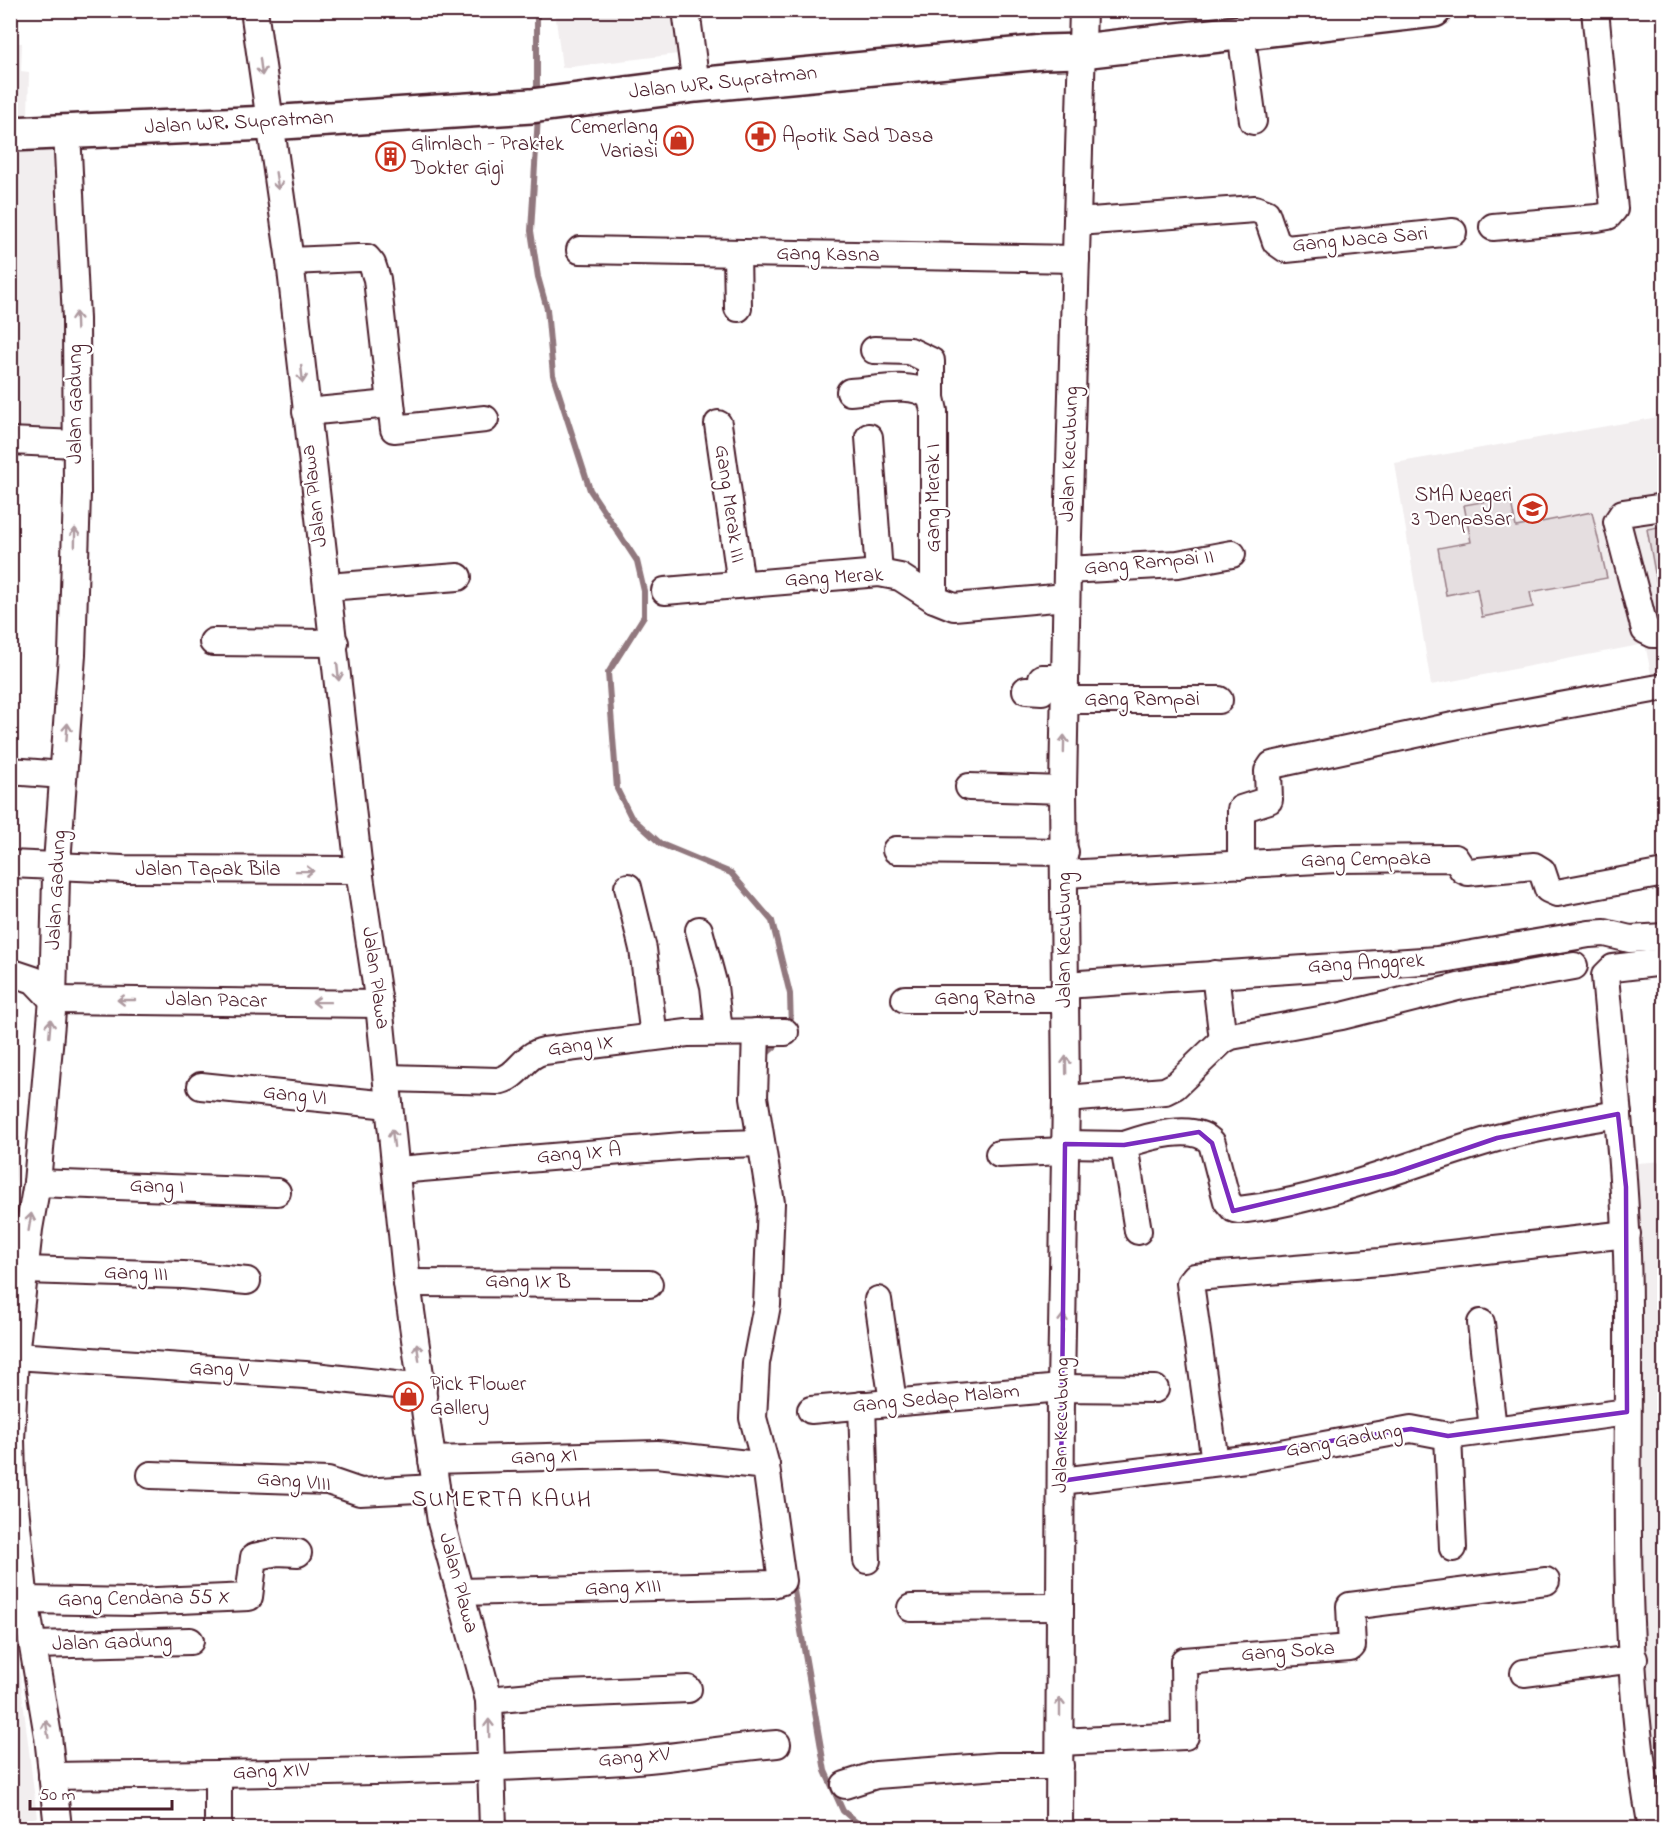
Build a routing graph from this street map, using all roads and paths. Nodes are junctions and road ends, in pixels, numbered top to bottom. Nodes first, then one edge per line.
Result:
1 (254, 10) edge
2 (686, 10) edge
3 (1083, 10) edge
4 (1434, 10) edge
5 (1595, 10) edge
6 (1241, 32) junction
7 (1082, 51) junction
8 (696, 85) junction
9 (1253, 122) dead end
10 (268, 123) junction
11 (67, 131) junction
12 (10, 134) edge
13 (1077, 222) junction
14 (1493, 227) dead end
15 (1453, 232) dead end
16 (580, 250) dead end
17 (737, 253) junction
18 (1076, 259) junction
19 (290, 261) junction
20 (738, 308) dead end
21 (874, 350) dead end
22 (850, 392) dead end
23 (931, 398) junction
24 (390, 404) junction
25 (306, 412) junction
26 (485, 419) dead end
27 (718, 424) dead end
28 (869, 437) dead end
29 (10, 441) edge
30 (76, 444) junction
31 (1665, 507) edge
32 (1232, 554) dead end
33 (1067, 570) junction
34 (879, 573) junction
35 (458, 577) dead end
36 (741, 584) junction
37 (327, 587) junction
38 (665, 591) dead end
39 (1066, 597) junction
40 (934, 598) junction
41 (1665, 634) edge
42 (213, 642) dead end
43 (335, 643) junction
44 (1665, 687) edge
45 (1065, 689) junction
46 (1026, 690) dead end
47 (1219, 700) dead end
48 (10, 771) edge
49 (63, 775) junction
50 (969, 787) dead end
51 (1063, 790) junction
52 (896, 850) dead end
53 (1065, 863) junction
54 (10, 864) edge
55 (57, 864) junction
56 (1241, 865) junction
57 (359, 870) junction
58 (1654, 875) edge
59 (628, 887) dead end
60 (699, 930) dead end
61 (1665, 937) edge
62 (1665, 962) edge
63 (1574, 966) dead end
64 (10, 972) edge
65 (1215, 974) junction
66 (1064, 992) junction
67 (905, 999) dead end
68 (53, 1000) junction
69 (379, 1004) junction
70 (718, 1032) junction
71 (756, 1032) junction
72 (785, 1032) dead end
73 (654, 1037) junction
74 (1223, 1040) junction
75 (387, 1078) junction
76 (201, 1086) dead end
77 (1066, 1099) junction
78 (389, 1105) junction
79 (1618, 1114) junction
80 (761, 1143) junction
81 (1124, 1145) junction
82 (1064, 1148) junction
83 (999, 1154) dead end
84 (398, 1170) junction
85 (37, 1183) junction
86 (277, 1192) dead end
87 (1138, 1231) dead end
88 (1627, 1234) junction
89 (25, 1270) junction
90 (247, 1281) dead end
91 (407, 1282) junction
92 (649, 1284) dead end
93 (878, 1300) dead end
94 (1481, 1323) dead end
95 (15, 1356) junction
96 (423, 1388) junction
97 (1061, 1388) junction
98 (1155, 1389) dead end
99 (12, 1400) edge
100 (893, 1402) junction
101 (862, 1405) junction
102 (811, 1410) dead end
103 (1627, 1412) junction
104 (1493, 1429) junction
105 (1448, 1436) junction
106 (432, 1460) junction
107 (1215, 1462) junction
108 (766, 1466) junction
109 (151, 1475) dead end
110 (1061, 1481) junction
111 (436, 1488) junction
112 (1454, 1548) dead end
113 (298, 1553) dead end
114 (867, 1560) dead end
115 (1546, 1581) dead end
116 (462, 1593) junction
117 (26, 1600) junction
118 (1060, 1606) junction
119 (911, 1608) dead end
120 (190, 1641) dead end
121 (34, 1645) junction
122 (1634, 1659) junction
123 (1524, 1673) dead end
124 (688, 1689) dead end
125 (489, 1700) junction
126 (777, 1744) dead end
127 (1060, 1754) junction
128 (490, 1766) junction
129 (218, 1774) junction
130 (52, 1776) junction
131 (845, 1785) dead end
132 (58, 1828) edge
133 (218, 1828) edge
134 (493, 1828) edge
135 (1059, 1828) edge
136 (1652, 1828) edge

1 -> 10 street, Jalan Plawa
2 - 8 street
3 - 7 street, Jalan Kecubung
4 - 6 main road, Jalan WR. Supratman
5 - 14 street
6 - 7 main road, Jalan WR. Supratman
6 - 9 street
7 - 8 main road, Jalan WR. Supratman
7 - 13 street, Jalan Kecubung
8 - 10 main road, Jalan WR. Supratman
10 - 11 main road, Jalan WR. Supratman
10 -> 19 street, Jalan Plawa
11 - 12 main road, Jalan WR. Supratman
30 -> 11 street, Jalan Gadung
13 - 15 street, Gang Naca Sari
13 - 18 street, Jalan Kecubung
16 - 17 street, Gang Kasna
17 - 18 street, Gang Kasna
17 - 20 street
18 - 33 street, Jalan Kecubung
19 - 24 street
19 -> 25 street, Jalan Plawa
21 - 23 street, Gang Merak I
22 - 23 street
23 - 40 street, Gang Merak I
24 - 25 street
24 - 26 street
25 - 37 street, Jalan Plawa
27 - 36 street, Gang Merak III
28 - 34 street
29 - 30 street
49 -> 30 street, Jalan Gadung
31 - 41 street
32 - 33 street, Gang Rampai II
33 - 39 street, Jalan Kecubung
34 - 36 street, Gang Merak
34 - 40 street, Gang Merak
35 - 37 street
36 - 38 street, Gang Merak
37 - 43 street, Jalan Plawa
39 - 40 street, Gang Merak
39 - 45 street, Jalan Kecubung
42 - 43 street
43 -> 57 street, Jalan Plawa
44 - 56 street
45 - 46 street, Gang Rampai
45 - 47 street, Gang Rampai
51 -> 45 street, Jalan Kecubung
48 - 49 street
49 - 55 street, Jalan Gadung
50 - 51 street
51 - 53 street, Jalan Kecubung
52 - 53 street, Gang Cempaka
53 - 56 street, Gang Cempaka
53 - 66 street, Jalan Kecubung
54 - 55 street, Jalan Tapak Bila
55 -> 57 street, Jalan Tapak Bila
55 - 68 street, Jalan Gadung
56 - 58 street, Gang Cempaka
57 - 69 street, Jalan Plawa
59 - 73 street
60 - 70 street
61 - 65 street, Gang Anggrek
62 - 79 street
63 - 74 street
64 - 68 street
65 - 66 street, Gang Anggrek
65 - 74 street
66 - 67 street, Gang Ratna
77 -> 66 street, Jalan Kecubung
69 -> 68 street, Jalan Pacar
85 -> 68 street, Jalan Gadung
69 - 75 street, Jalan Plawa
70 - 71 street, Gang IX
70 - 73 street, Gang IX
71 - 72 street, Gang IX
71 - 80 street
73 - 75 street, Gang IX
74 - 77 street
75 - 78 street, Jalan Plawa
76 - 78 street, Gang VI
77 - 82 street, Jalan Kecubung
84 -> 78 street, Jalan Plawa
79 - 81 street
79 - 88 street
80 - 84 street, Gang IX A
80 - 108 street
81 - 82 street
81 - 87 street
82 - 83 street
97 -> 82 street, Jalan Kecubung
84 - 91 street, Jalan Plawa
85 - 86 street, Gang I
89 -> 85 street, Jalan Gadung
88 - 103 street
88 - 107 street
89 - 90 street, Gang III
89 - 95 street, Jalan Gadung
91 - 92 street, Gang IX B
96 -> 91 street, Jalan Plawa
93 - 100 street
94 - 104 street
95 - 96 street, Gang V
95 - 99 street, Jalan Gadung
96 - 106 street, Jalan Plawa
97 - 98 street, Gang Sedap Malam
97 - 100 street, Gang Sedap Malam
97 - 110 street, Jalan Kecubung
99 - 117 street, Jalan Gadung
100 - 101 street, Gang Sedap Malam
101 - 102 street, Gang Sedap Malam
101 - 114 street
103 - 104 street, Gang Gadung
103 - 122 street
104 - 105 street, Gang Gadung
105 - 107 street, Gang Gadung
105 - 112 street
106 - 108 street, Gang XI
106 - 111 street, Jalan Plawa
107 - 110 street, Gang Gadung
108 - 116 street, Gang XIII
109 - 111 street, Gang VIII
110 - 118 street, Jalan Kecubung
111 - 116 street, Jalan Plawa
113 - 117 street, Gang Cendana 55 X
115 - 127 street, Gang Soka
116 - 125 street, Jalan Plawa
117 - 121 street, Jalan Gadung
118 - 119 street
127 -> 118 street, Jalan Kecubung
120 - 121 street, Jalan Gadung
130 -> 121 street, Jalan Gadung
122 - 123 street
122 - 136 street
124 - 125 street
128 -> 125 street, Jalan Plawa
126 - 128 street, Gang XV
127 - 131 street
127 - 135 street, Jalan Kecubung
128 - 129 street, Gang XIV
128 - 134 street, Jalan Plawa
129 - 130 street, Gang XIV
129 - 133 street
130 - 132 street, Jalan Gadung

